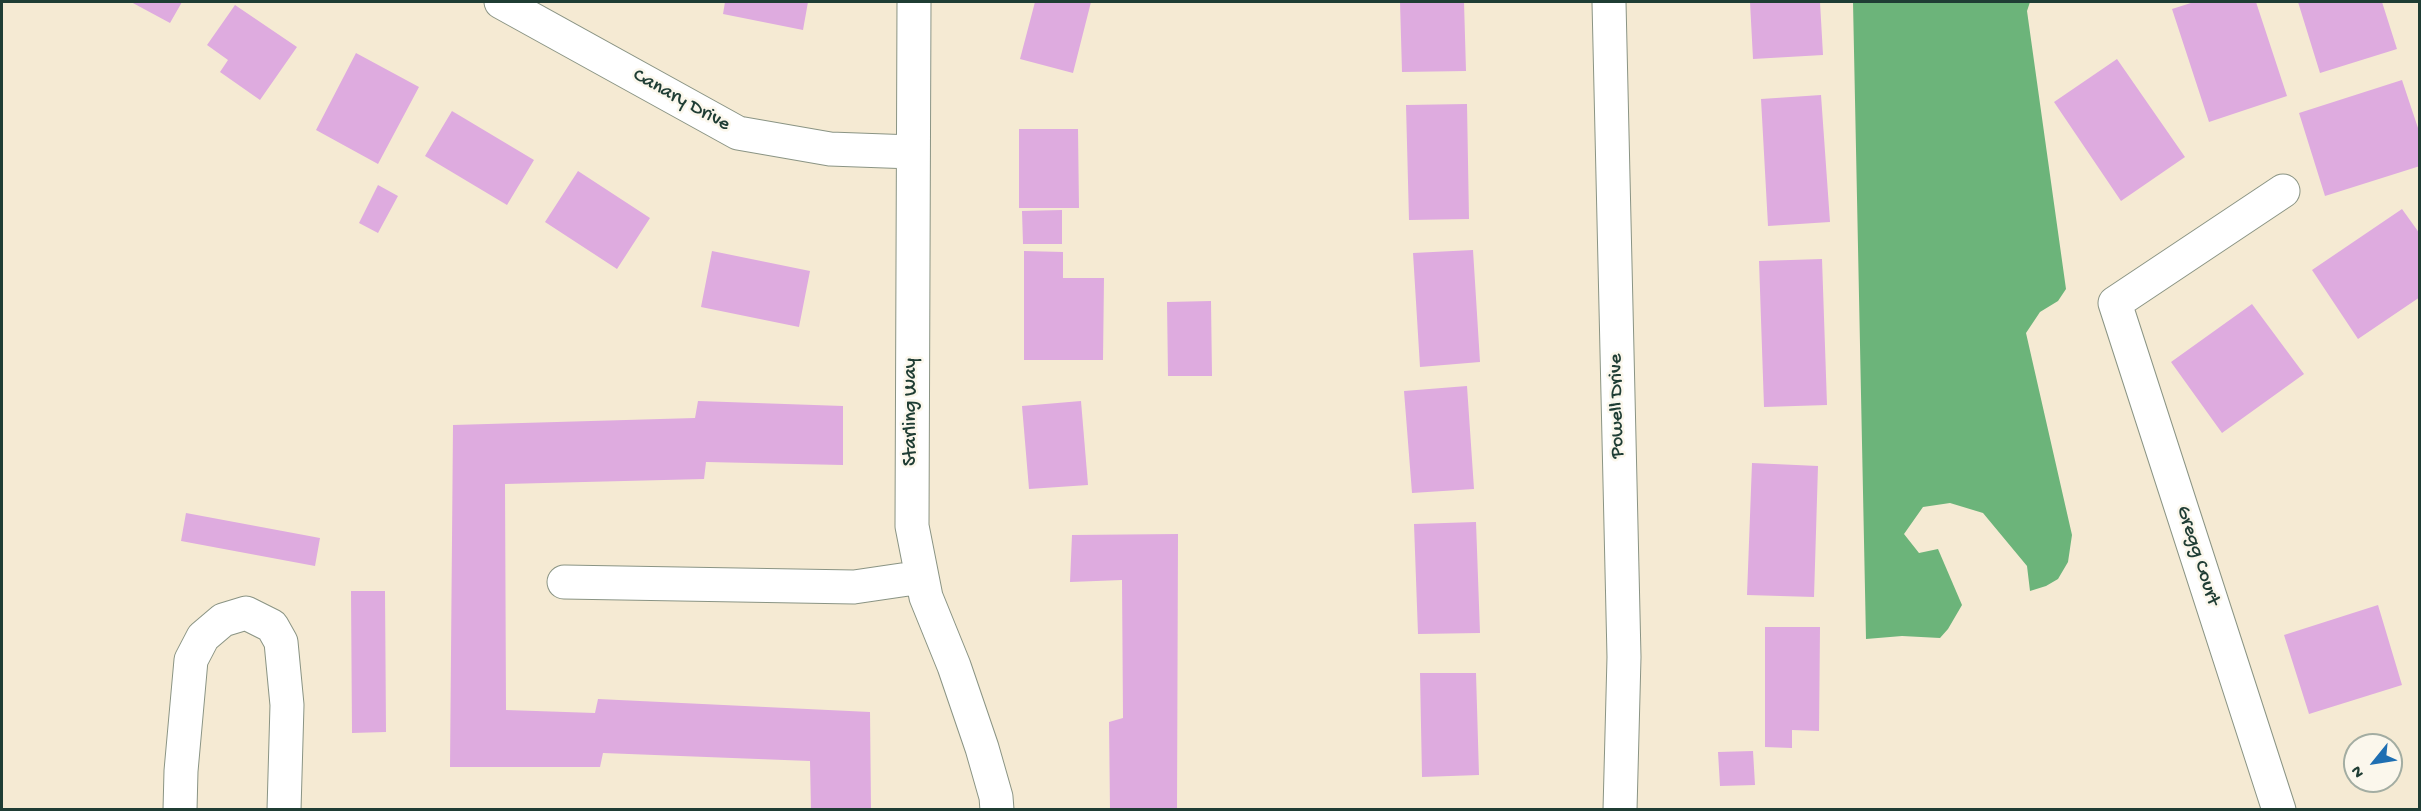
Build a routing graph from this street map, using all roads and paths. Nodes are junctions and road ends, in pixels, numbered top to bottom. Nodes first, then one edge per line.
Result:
1 (501, 2) edge
2 (914, 2) edge
3 (1609, 2) edge
4 (913, 152) junction
5 (2283, 191) dead end
6 (922, 577) junction
7 (564, 582) dead end
8 (180, 810) edge
9 (284, 810) edge
10 (997, 810) edge
11 (1620, 810) edge
12 (2279, 810) edge

1 - 4 street, Canary Drive
2 - 4 street, Starling Way
3 - 11 street, Powell Drive
4 - 6 street, Starling Way
5 - 12 street, Gregg Court
6 - 7 street
6 - 10 street, Starling Way
8 - 9 street

